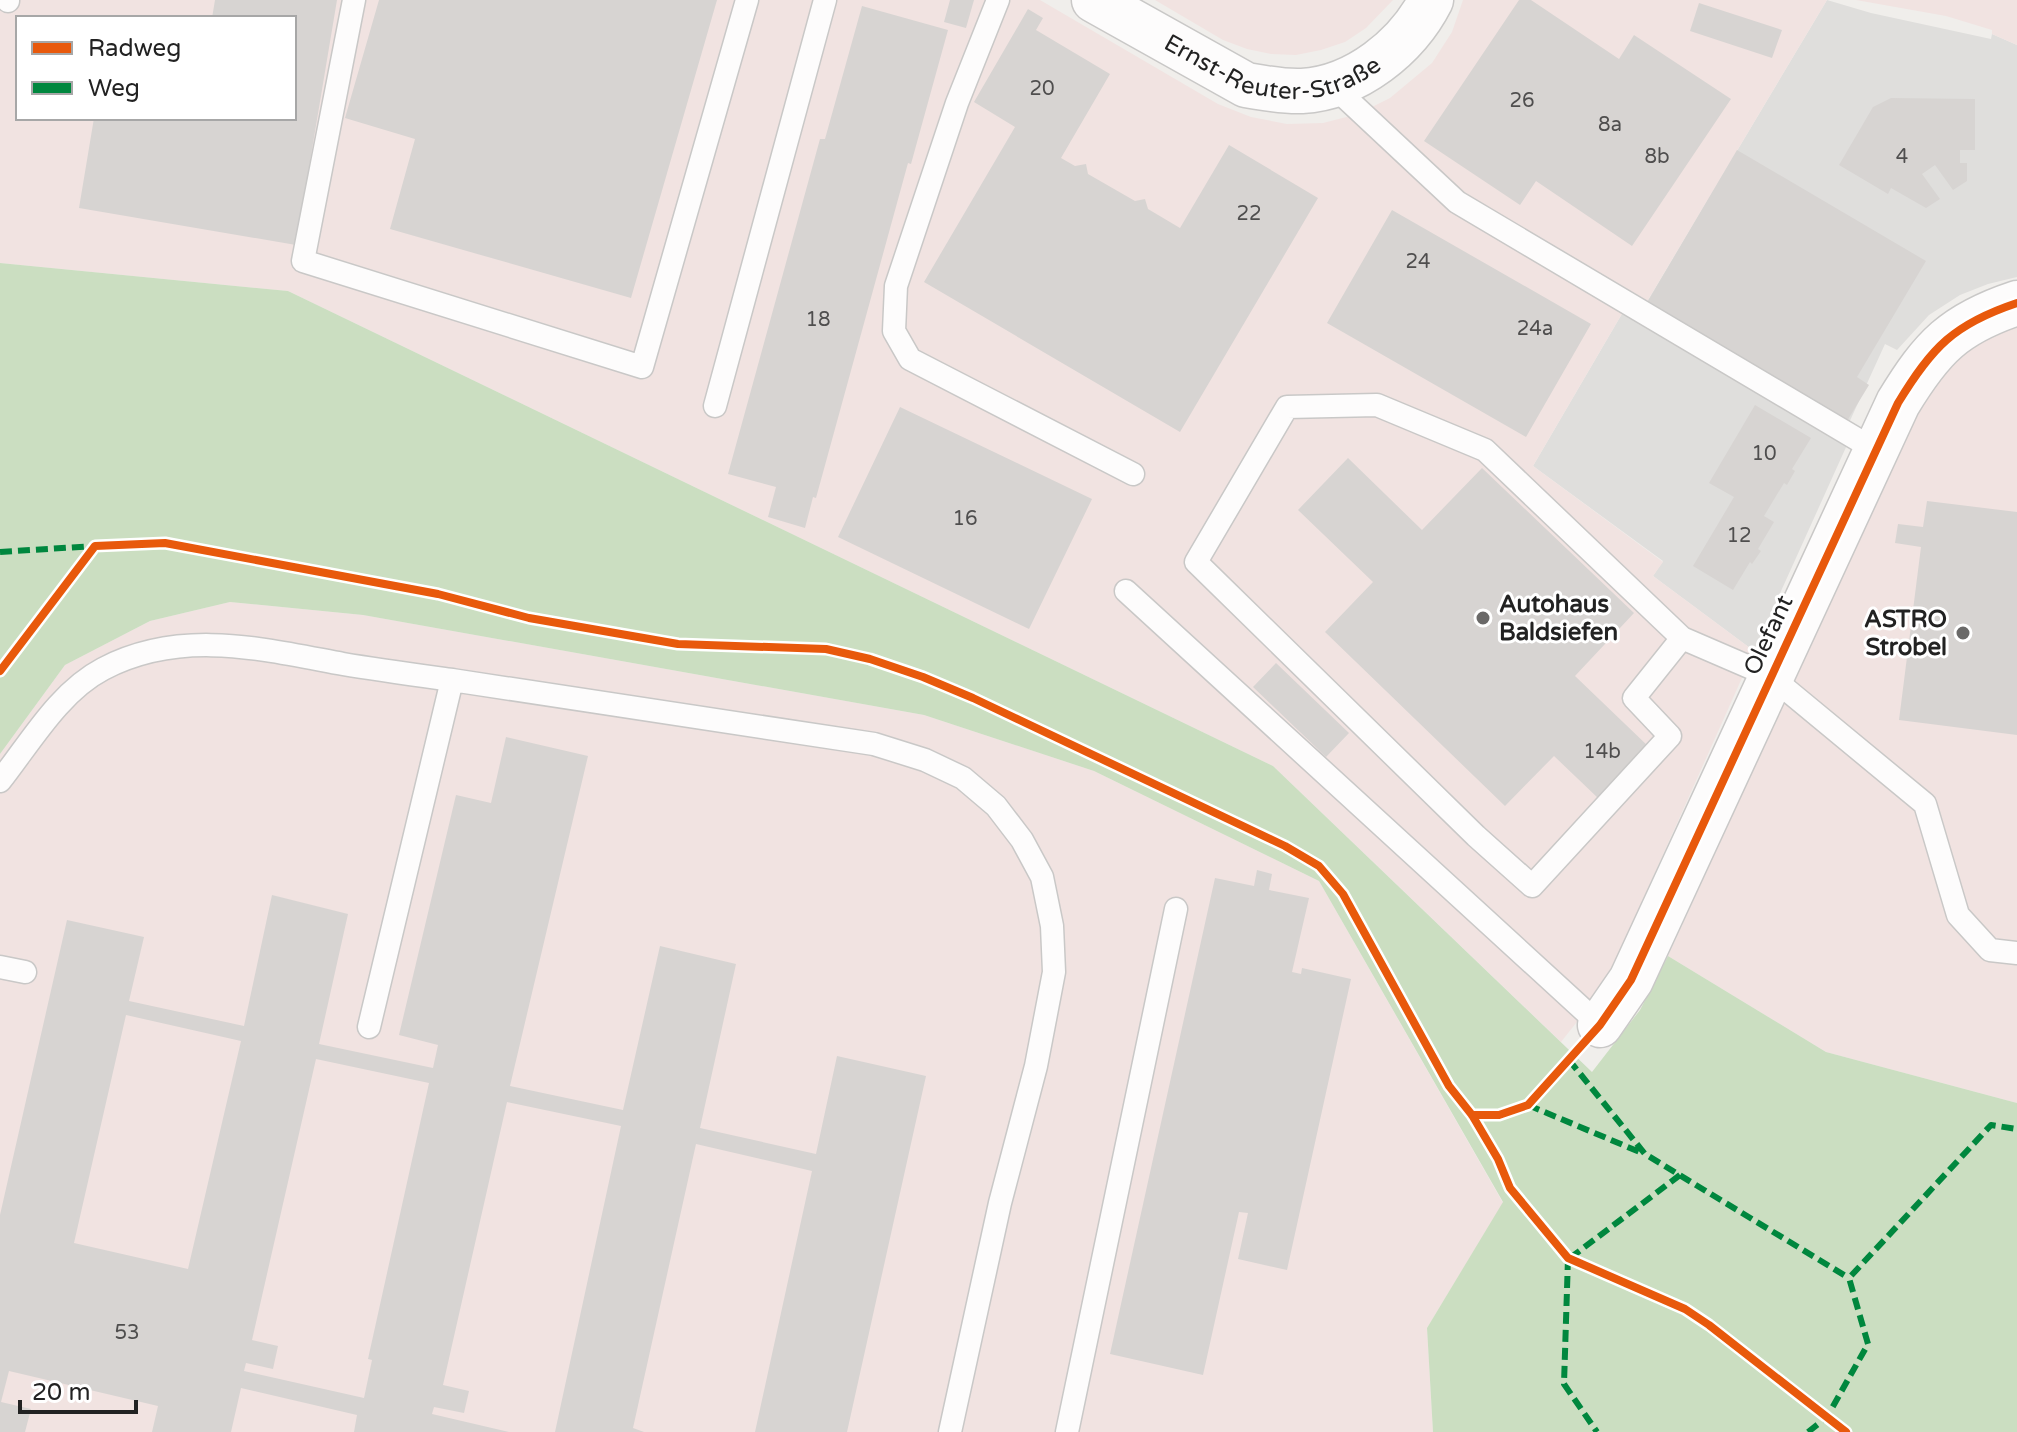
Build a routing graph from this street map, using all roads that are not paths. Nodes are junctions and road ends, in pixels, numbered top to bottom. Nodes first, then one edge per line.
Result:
1 (354, 0) edge
2 (747, 0) edge
3 (825, 0) edge
4 (998, 0) edge
5 (1094, 0) edge
6 (1431, 0) edge
7 (1333, 86) junction
8 (2017, 303) edge
9 (715, 406) dead end
10 (1877, 451) junction
11 (1133, 474) dead end
12 (1126, 591) dead end
13 (1682, 638) junction
14 (1770, 676) junction
15 (452, 680) junction
16 (0, 781) edge
17 (1176, 909) dead end
18 (2017, 953) edge
19 (0, 967) edge
20 (25, 972) dead end
21 (1600, 1025) joint
22 (369, 1027) dead end
23 (950, 1432) edge
24 (1067, 1432) edge

1 - 2 lane
3 - 9 lane
4 - 11 lane
5 - 7 street, Ernst-Reuter-Straße
6 - 7 street, Ernst-Reuter-Straße
7 - 10 lane
8 - 10 street, Olefant
10 - 14 street, Olefant
12 - 21 lane
13 - 13 lane
13 - 14 lane
14 - 18 lane
14 - 21 street, Olefant
15 - 16 lane
15 - 22 lane
15 - 23 lane
17 - 24 lane
19 - 20 lane

